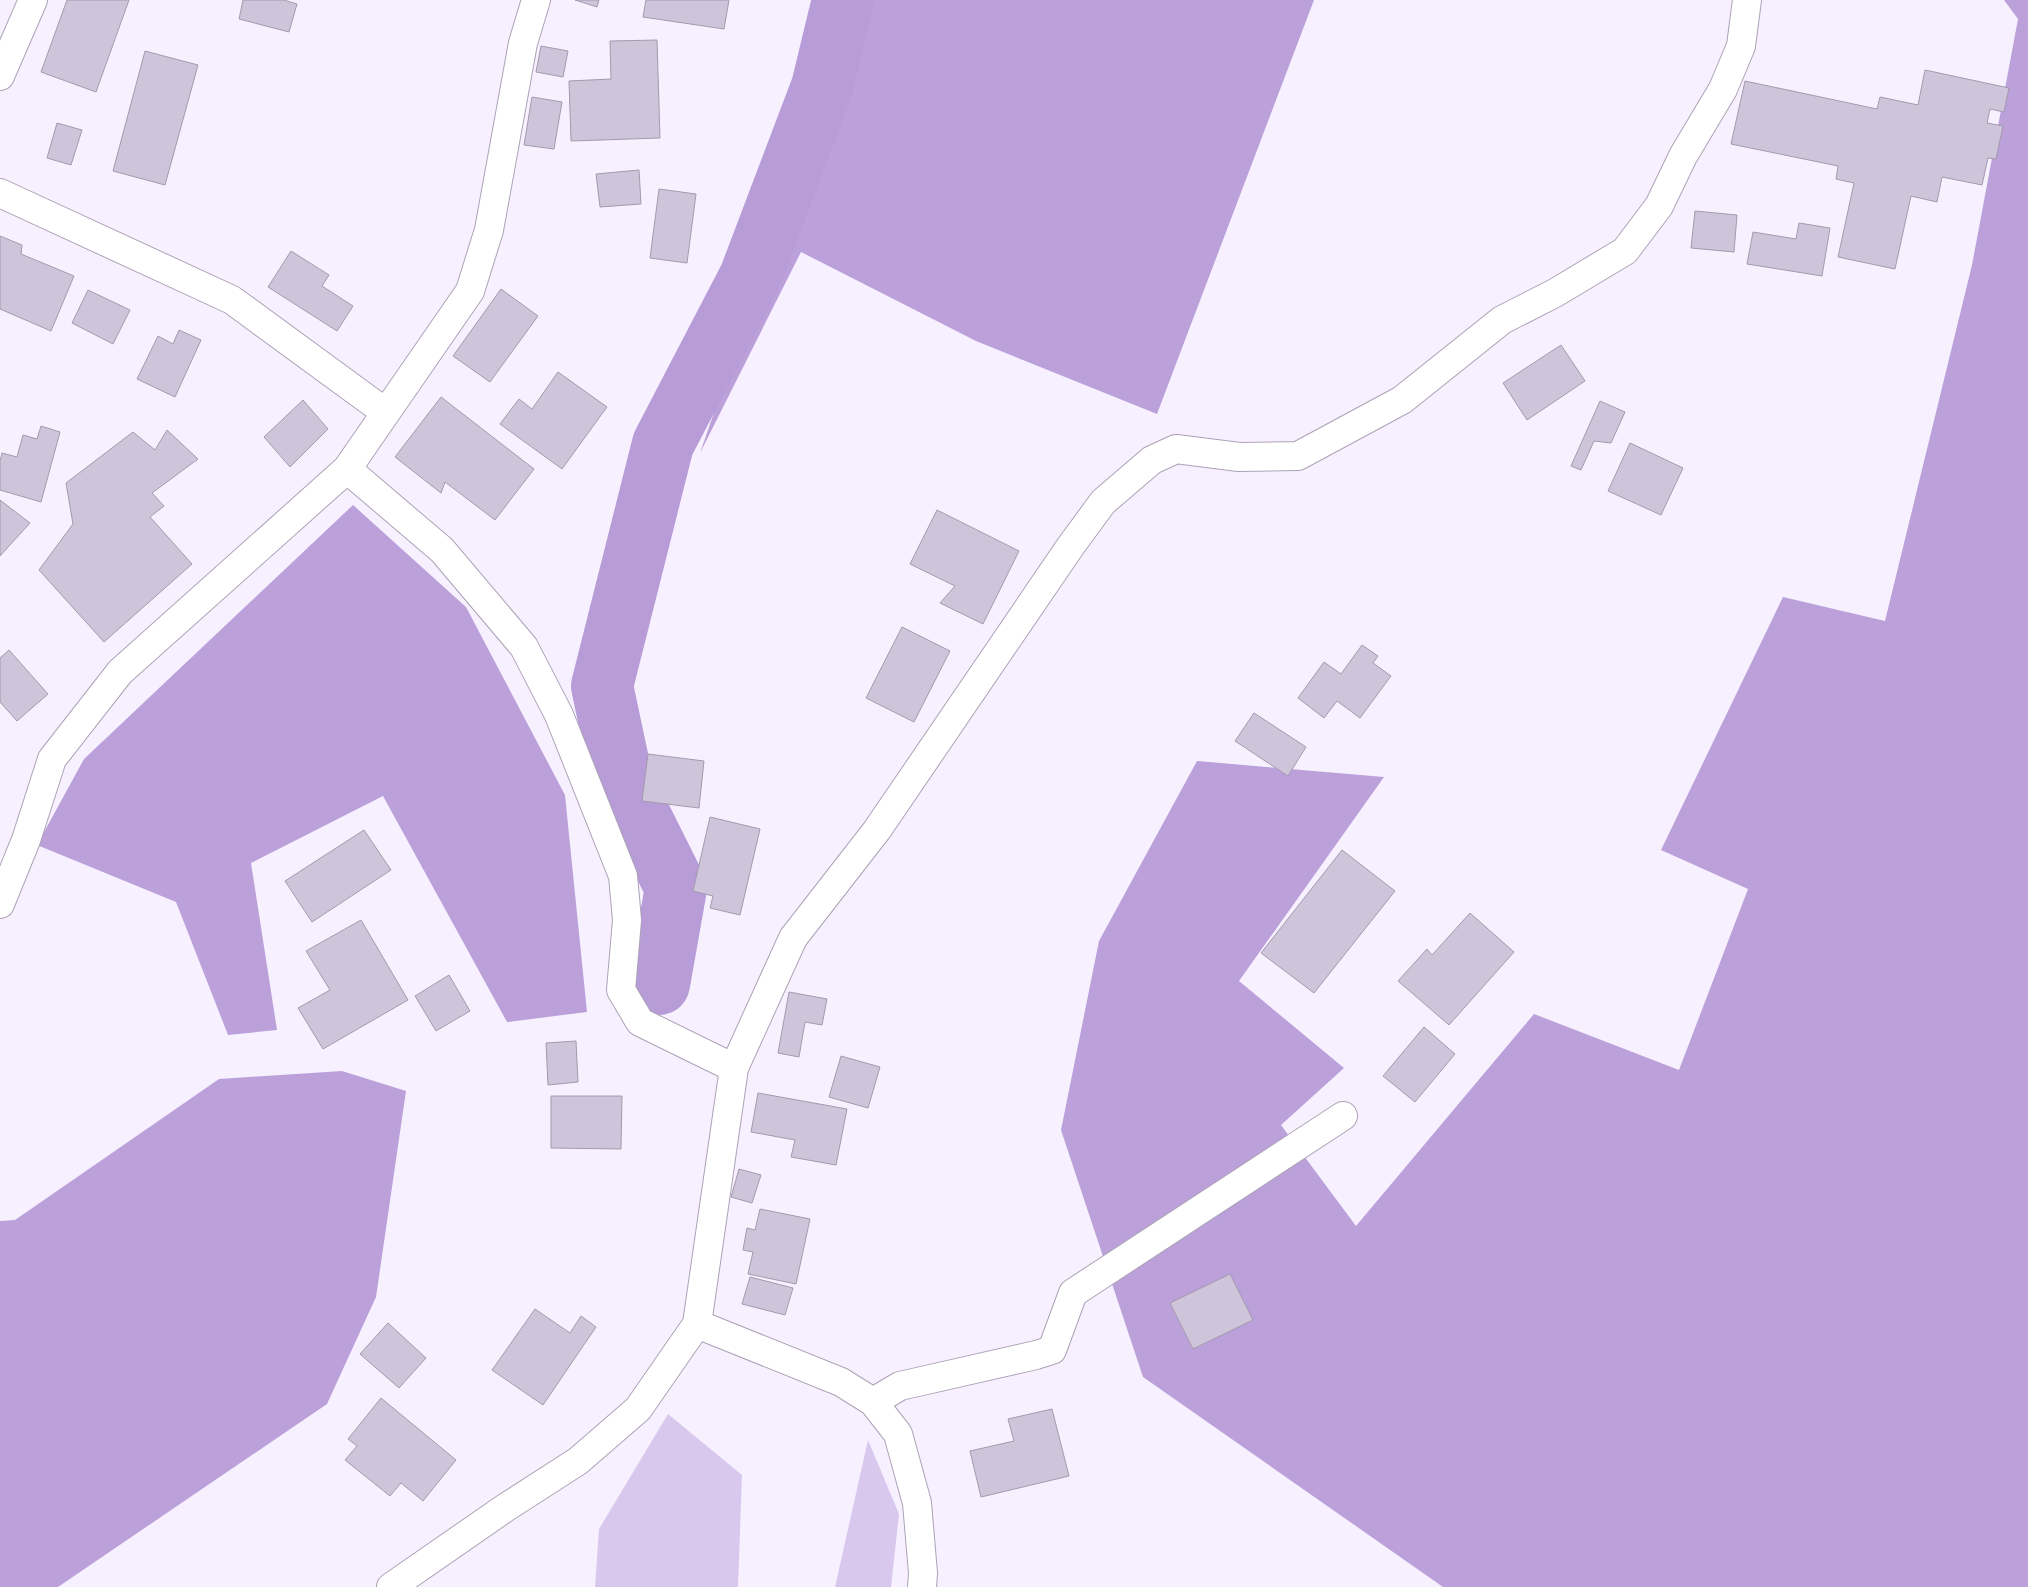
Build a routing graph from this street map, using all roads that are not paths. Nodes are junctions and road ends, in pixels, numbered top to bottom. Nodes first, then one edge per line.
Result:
1 (33, 0) edge
2 (536, 0) edge
3 (1747, 0) edge
4 (0, 76) edge
5 (0, 194) edge
6 (385, 412) junction
7 (347, 469) junction
8 (0, 904) edge
9 (734, 1068) junction
10 (1343, 1116) dead end
11 (697, 1324) junction
12 (872, 1402) junction
13 (391, 1587) edge
14 (922, 1587) edge

1 - 4 street
2 - 6 street
3 - 9 street
5 - 6 street
6 - 7 street
7 - 8 street
7 - 9 street
9 - 11 street
10 - 12 street
11 - 12 street
11 - 13 street
12 - 14 street

